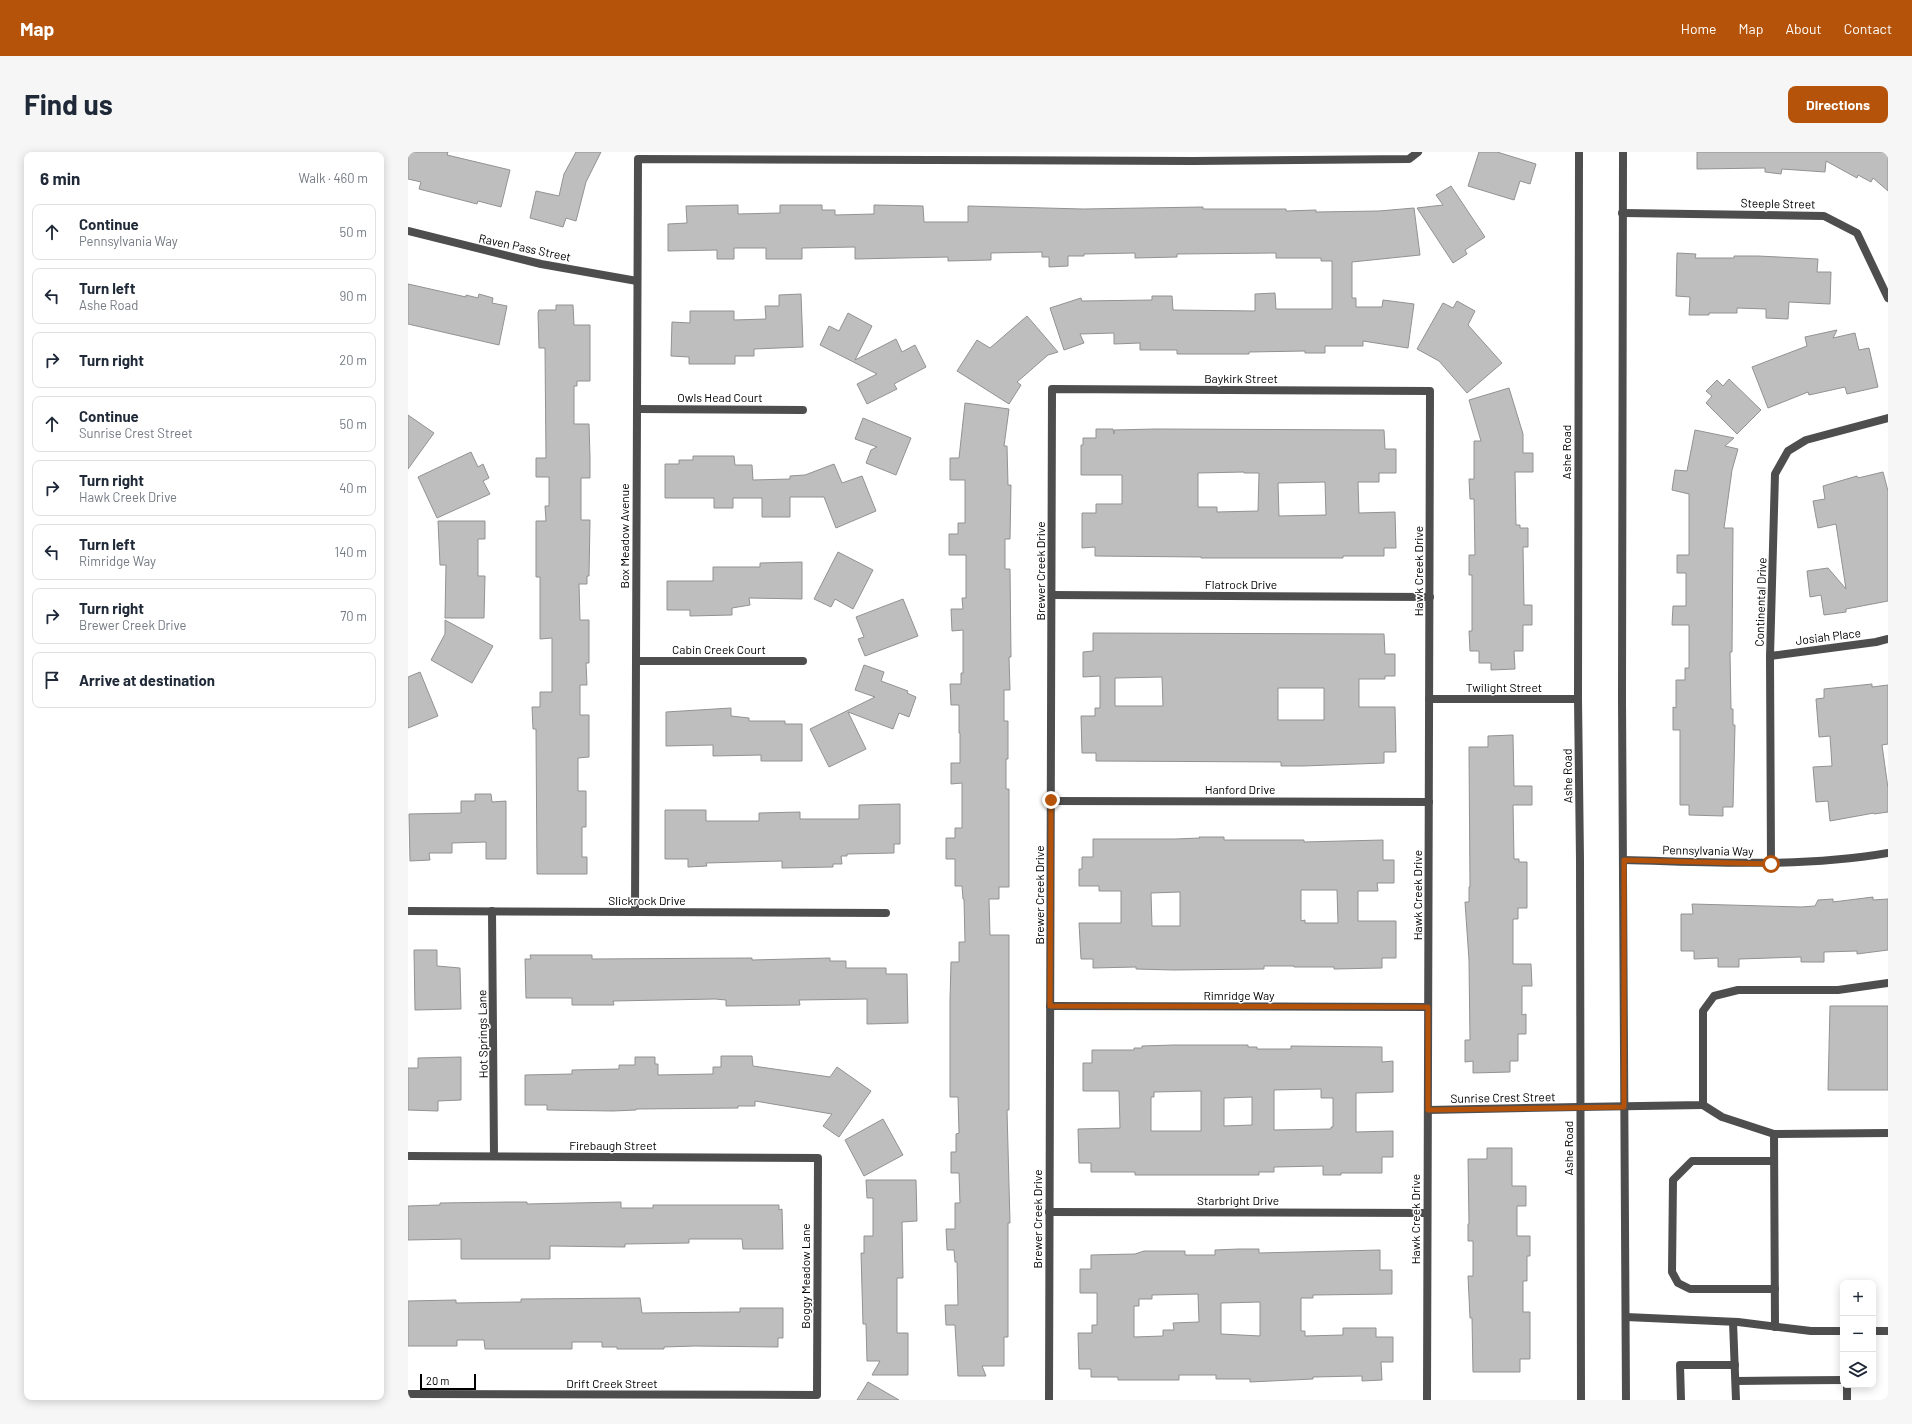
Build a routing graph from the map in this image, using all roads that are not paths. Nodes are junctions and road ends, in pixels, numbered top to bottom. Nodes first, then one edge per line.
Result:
1 (1193, 152) edge
2 (1418, 152) edge
3 (1579, 152) edge
4 (1623, 152) edge
5 (956, 156) edge
6 (1193, 161) junction
7 (1622, 213) junction
8 (408, 231) edge
9 (637, 282) junction
10 (1888, 298) edge
11 (1052, 389) joint
12 (1430, 391) joint
13 (637, 409) junction
14 (803, 410) dead end
15 (1888, 418) edge
16 (1052, 595) junction
17 (1430, 596) junction
18 (1888, 639) edge
19 (1770, 656) junction
20 (636, 660) junction
21 (803, 661) dead end
22 (1429, 699) junction
23 (1578, 699) junction
24 (1051, 800) junction
25 (1429, 802) junction
26 (1888, 853) edge
27 (1624, 860) junction
28 (1771, 864) junction
29 (408, 911) edge
30 (492, 911) junction
31 (635, 912) junction
32 (886, 913) dead end
33 (1888, 983) edge
34 (1050, 1006) junction
35 (1428, 1007) junction
36 (1703, 1105) junction
37 (1579, 1107) junction
38 (1624, 1107) junction
39 (1428, 1110) junction
40 (1888, 1133) edge
41 (1774, 1134) junction
42 (408, 1156) edge
43 (494, 1156) junction
44 (818, 1158) joint
45 (1774, 1161) junction
46 (1049, 1212) junction
47 (1427, 1213) junction
48 (1775, 1289) junction
49 (1626, 1317) junction
50 (1734, 1322) junction
51 (1775, 1327) junction
52 (1840, 1331) edge
53 (1876, 1331) edge
54 (1888, 1331) edge
55 (1735, 1365) junction
56 (1840, 1380) edge
57 (1736, 1381) junction
58 (1846, 1388) edge
59 (408, 1394) edge
60 (817, 1395) joint
61 (1049, 1400) edge
62 (1427, 1400) edge
63 (1581, 1400) edge
64 (1626, 1400) edge
65 (1681, 1400) edge
66 (1736, 1400) edge
67 (1847, 1400) edge

1 - 6 street
2 - 6 street
3 - 23 street, Ashe Road
4 - 7 street
5 - 6 street
5 - 9 street, Box Meadow Avenue
7 - 10 street, Steeple Street
7 - 27 street
8 - 9 street, Raven Pass Street
9 - 13 street, Box Meadow Avenue
11 - 12 street, Baykirk Street
11 - 16 street, Brewer Creek Drive
12 - 17 street, Hawk Creek Drive
13 - 14 street, Owls Head Court
13 - 20 street, Box Meadow Avenue
15 - 19 street, Continental Drive
16 - 17 street, Flatrock Drive
16 - 24 street, Brewer Creek Drive
17 - 22 street, Hawk Creek Drive
18 - 19 street, Josiah Place
19 - 28 street, Continental Drive
20 - 21 street, Cabin Creek Court
20 - 31 street, Box Meadow Avenue
22 - 23 street, Twilight Street
22 - 25 street, Hawk Creek Drive
23 - 37 street, Ashe Road
24 - 25 street, Hanford Drive
24 - 34 street, Brewer Creek Drive
25 - 35 street, Hawk Creek Drive
26 - 28 street, Pennsylvania Way
27 - 28 street, Pennsylvania Way
27 - 38 street
29 - 30 street, Slickrock Drive
30 - 31 street, Slickrock Drive
30 - 43 street, Hot Springs Lane
31 - 32 street, Slickrock Drive
33 - 36 street
34 - 35 street, Rimridge Way
34 - 46 street, Brewer Creek Drive
35 - 39 street, Hawk Creek Drive
36 - 38 street, Sunrise Crest Street
36 - 41 street
37 - 38 street, Sunrise Crest Street
37 - 39 street, Sunrise Crest Street
37 - 63 street, Ashe Road
38 - 49 street
39 - 47 street, Hawk Creek Drive
40 - 41 street
41 - 45 street
42 - 43 street, Firebaugh Street
43 - 44 street, Firebaugh Street
44 - 60 street, Boggy Meadow Lane
45 - 48 street
45 - 48 street
46 - 47 street, Starbright Drive
46 - 61 street, Brewer Creek Drive
47 - 62 street, Hawk Creek Drive
48 - 51 street
49 - 50 street
49 - 64 street
50 - 51 street
50 - 55 street
51 - 52 street
53 - 54 street
55 - 57 street
55 - 65 street
56 - 57 street
57 - 66 street
58 - 67 street
59 - 60 street, Drift Creek Street

